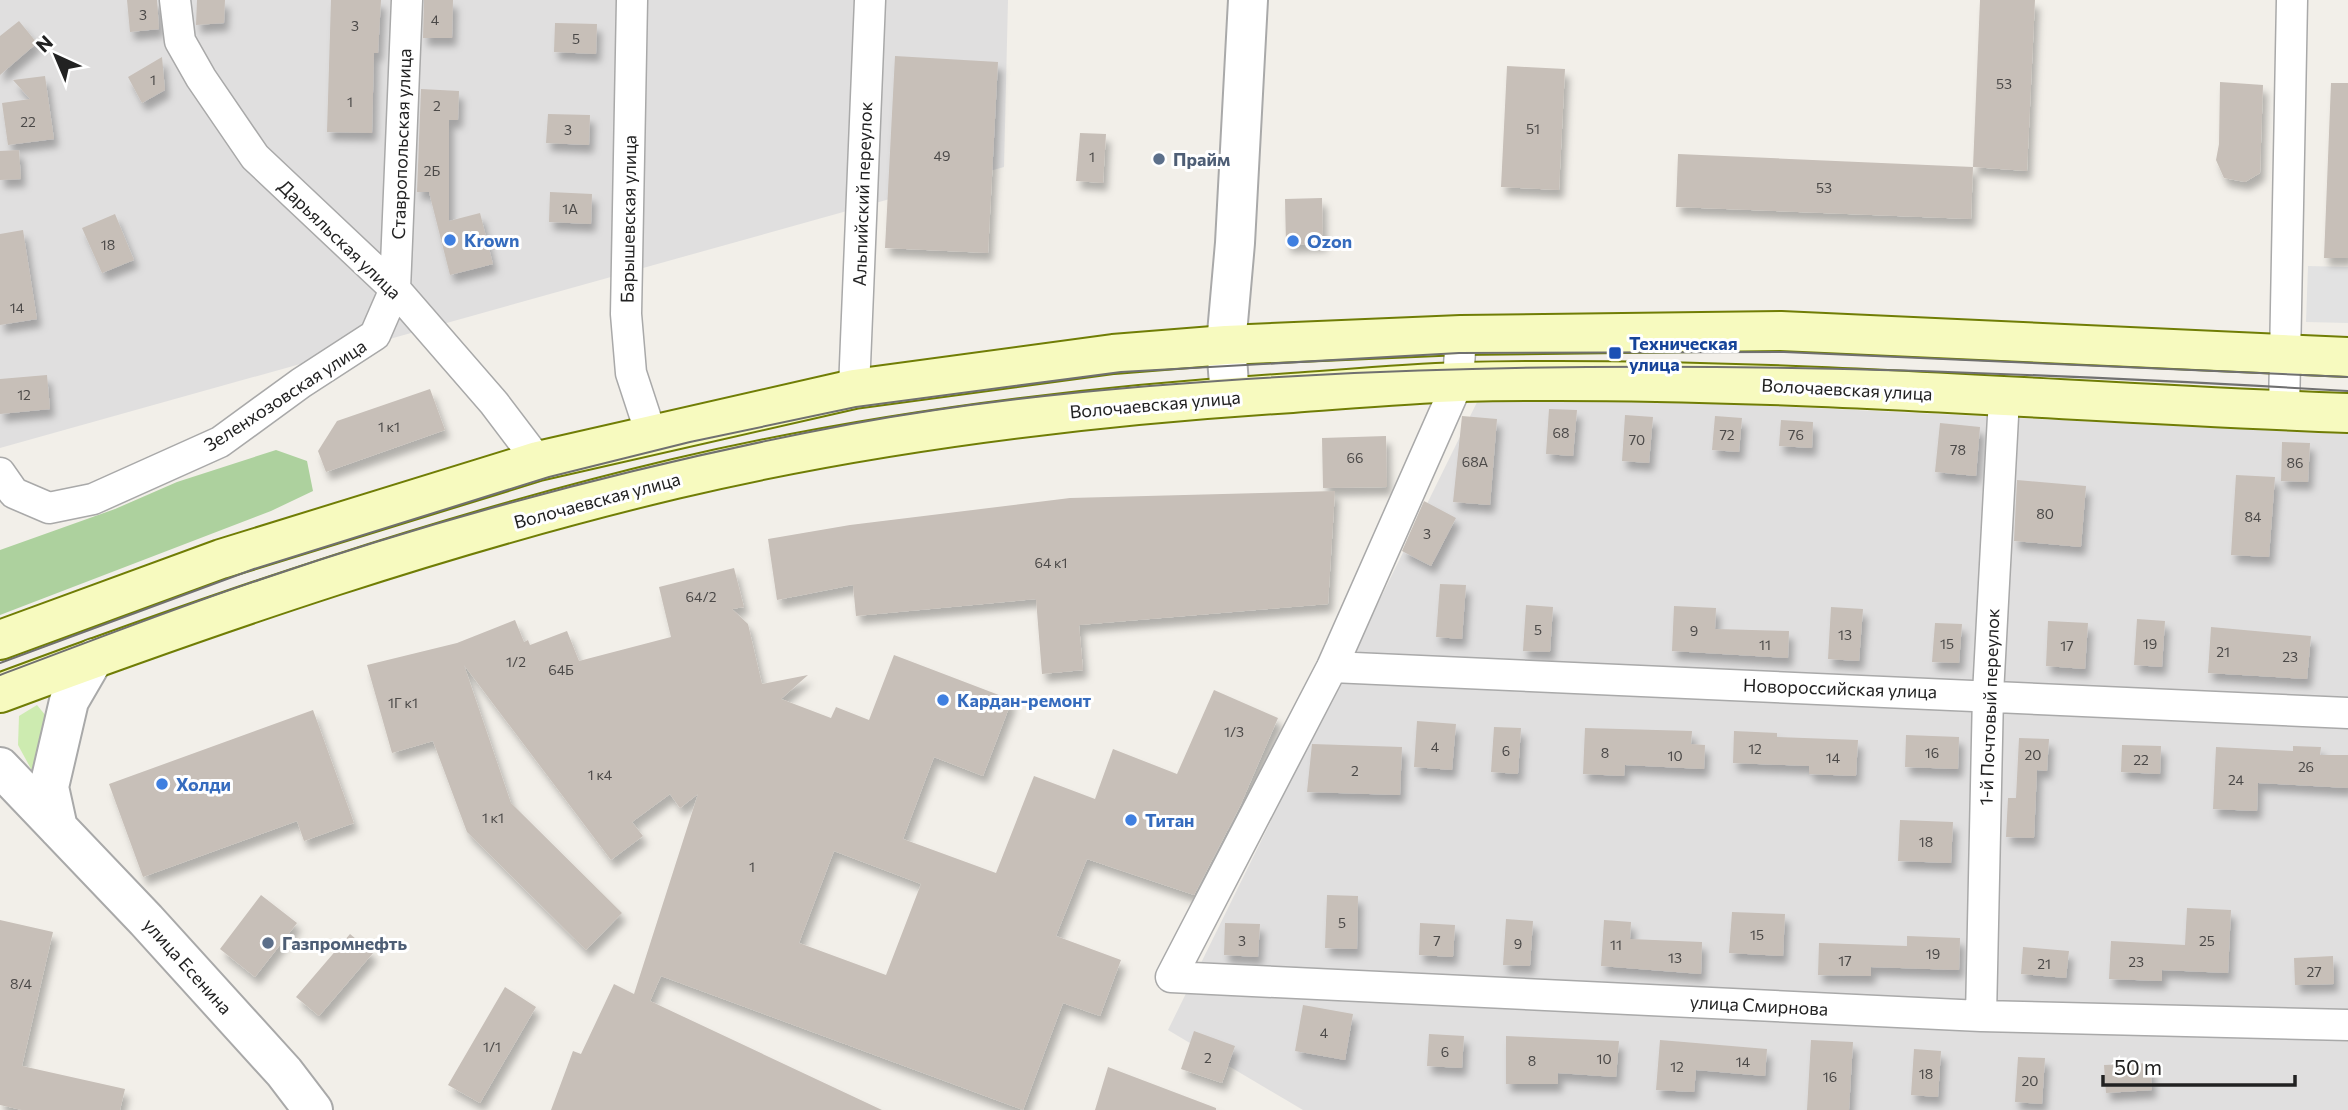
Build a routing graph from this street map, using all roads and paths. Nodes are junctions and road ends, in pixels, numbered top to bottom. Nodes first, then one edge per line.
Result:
1 (176, 0) edge
2 (407, 0) edge
3 (632, 0) edge
4 (870, 0) edge
5 (1248, 0) edge
6 (2292, 0) edge
7 (395, 289) junction
8 (1461, 335) junction
9 (1226, 345) junction
10 (2285, 355) junction
11 (2348, 357) edge
12 (1458, 382) junction
13 (854, 388) junction
14 (1230, 397) junction
15 (2004, 398) junction
16 (2284, 411) junction
17 (2348, 413) edge
18 (651, 434) junction
19 (538, 461) junction
20 (0, 473) edge
21 (0, 640) edge
22 (94, 658) junction
23 (1332, 667) junction
24 (0, 693) edge
25 (1988, 694) junction
26 (2348, 713) edge
27 (0, 767) edge
28 (58, 828) junction
29 (1981, 1016) junction
30 (2348, 1025) edge
31 (313, 1110) edge

1 - 7 street, Дарьяльская улица
2 - 7 street, Ставропольская улица
3 - 18 street, Барышевская улица
4 - 13 street, Альпийский переулок
5 - 9 street
6 - 10 street
7 - 19 street, Дарьяльская улица
7 - 20 street, Зеленхозовская улица
8 - 9 main road
8 - 10 main road
8 - 12 street
9 - 13 main road
9 - 14 street
10 - 11 main road
10 - 16 street
12 - 14 main road, Волочаевская улица
12 - 15 main road, Волочаевская улица
12 - 23 street
13 - 18 main road
14 - 22 main road, Волочаевская улица
15 - 16 main road, Волочаевская улица
15 - 25 street, 1-й Почтовый переулок
16 - 17 main road, Волочаевская улица
18 - 19 main road
19 - 21 main road
22 - 24 main road, Волочаевская улица
22 - 28 street
23 - 25 street, Новороссийская улица
23 - 29 street, улица Смирнова
25 - 26 street, Новороссийская улица
25 - 29 street, 1-й Почтовый переулок
27 - 28 street, улица Есенина
28 - 31 street, улица Есенина
29 - 30 street, улица Смирнова

